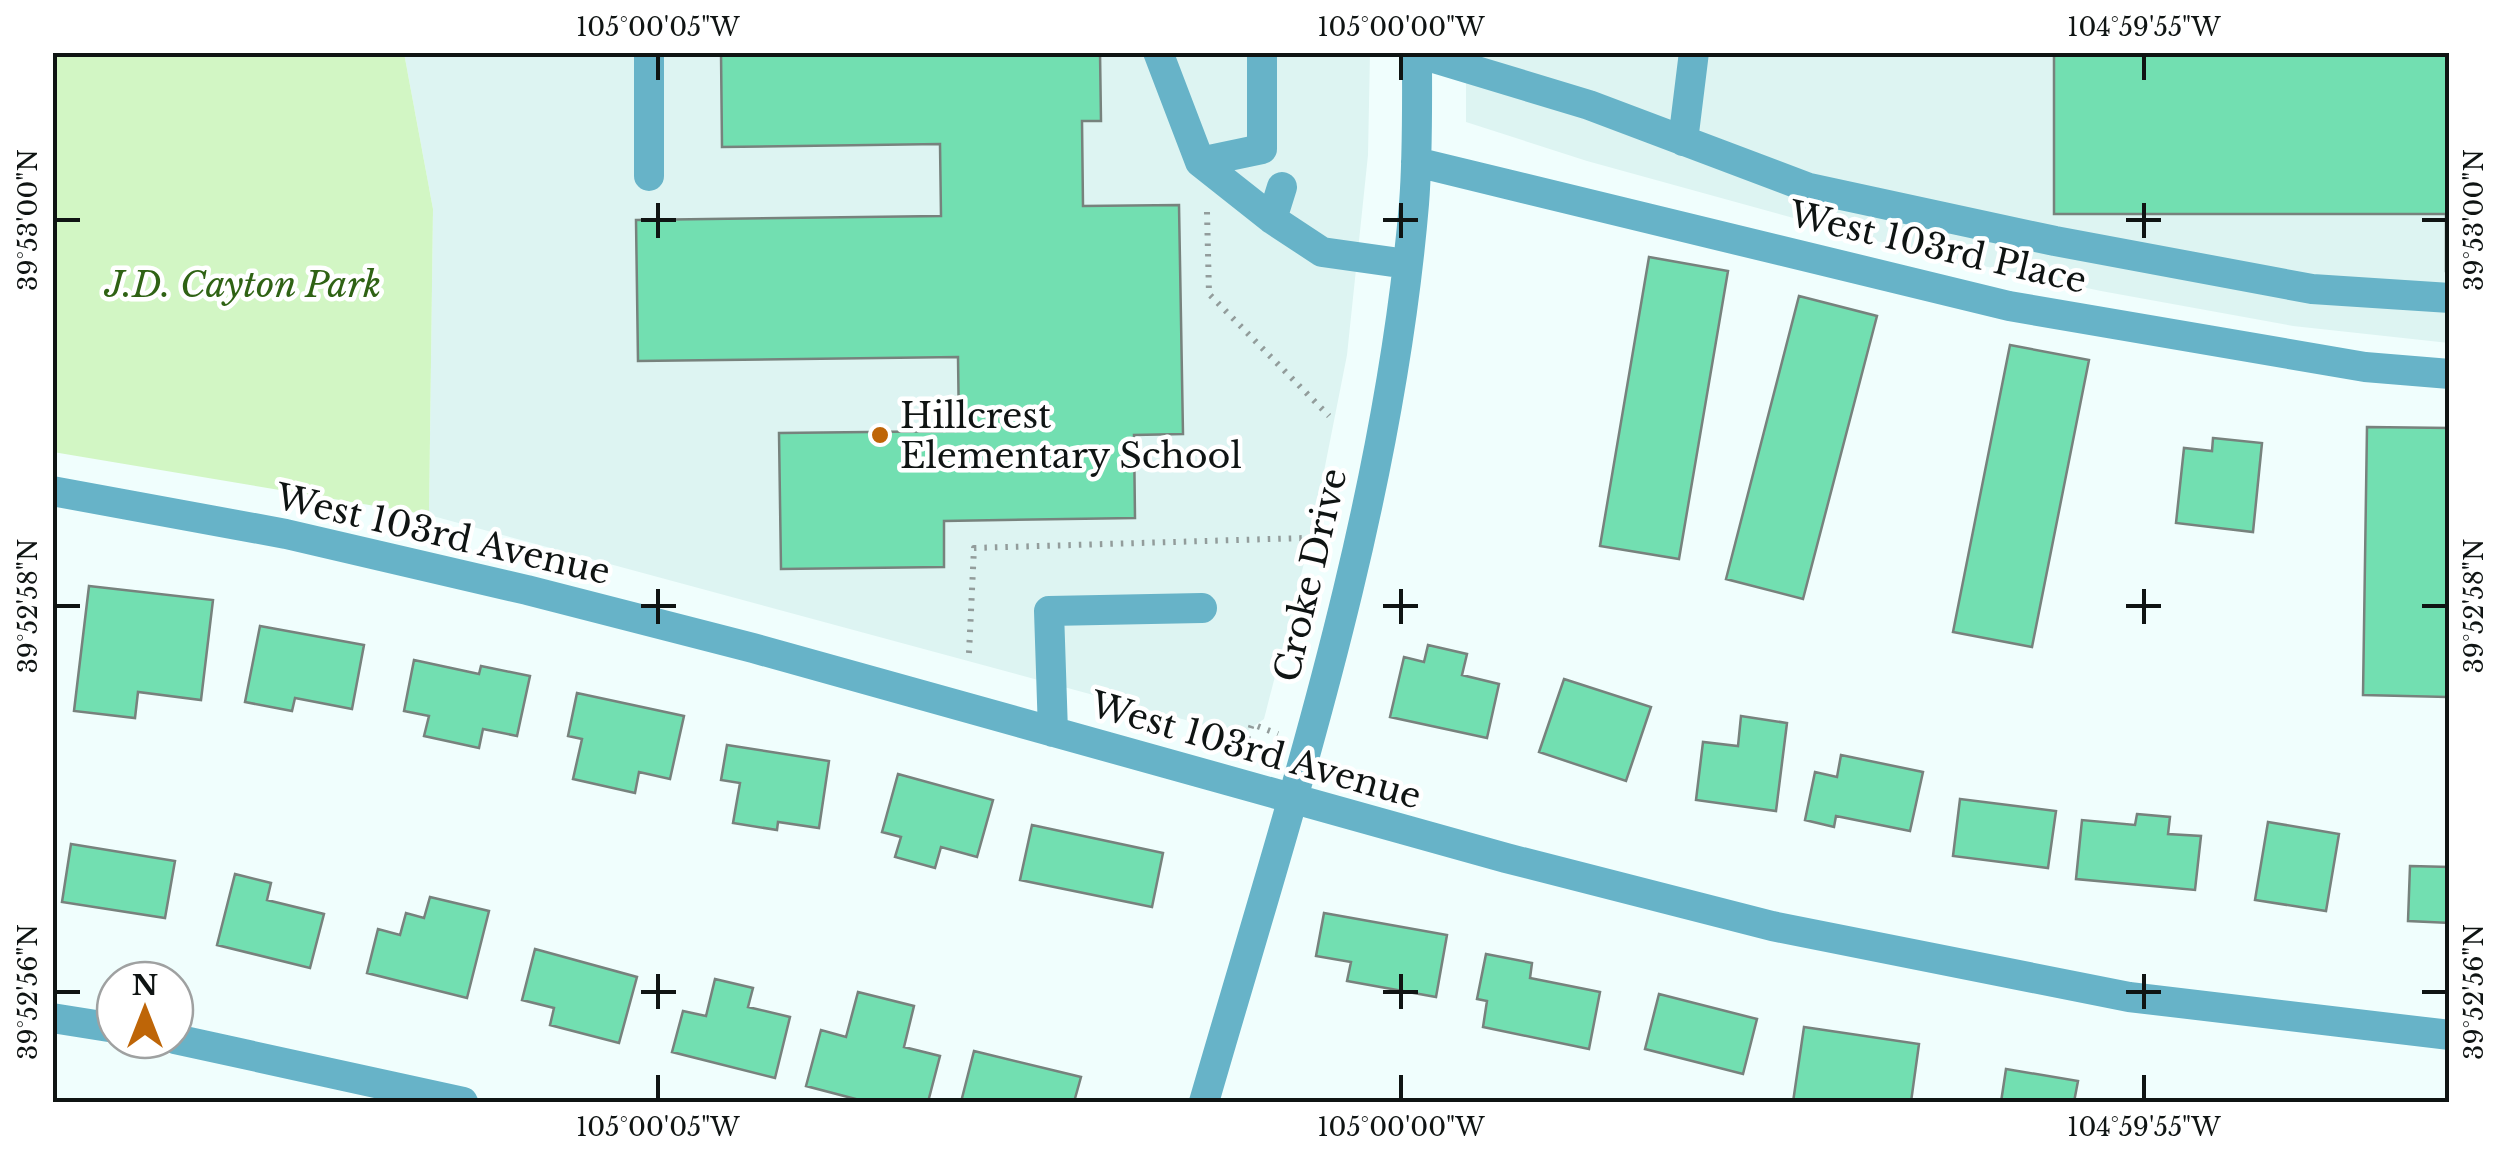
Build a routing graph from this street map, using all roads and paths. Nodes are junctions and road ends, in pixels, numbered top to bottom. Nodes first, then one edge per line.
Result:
1 (650, 52) edge
2 (1158, 52) edge
3 (1262, 52) edge
4 (1694, 52) edge
5 (1417, 53) edge
6 (1683, 141) junction
7 (1200, 162) junction
8 (1416, 162) junction
9 (650, 176) dead end
10 (1224, 181) junction
11 (1282, 187) dead end
12 (1272, 219) junction
13 (1407, 264) junction
14 (2450, 298) edge
15 (2450, 374) edge
16 (1329, 416) dead end
17 (52, 491) edge
18 (1304, 538) dead end
19 (1202, 608) dead end
20 (969, 653) dead end
21 (1053, 732) junction
22 (1292, 800) junction
23 (52, 1018) edge
24 (95, 1025) edge
25 (2450, 1035) edge
26 (195, 1044) edge
27 (463, 1102) edge
28 (1204, 1102) edge

1 - 9 street
2 - 7 street
3 - 7 street
4 - 6 street
5 - 6 street
5 - 8 street, Croke Drive
6 - 14 street
7 - 10 street
8 - 13 street, Croke Drive
8 - 15 street, West 103rd Place
10 - 12 street
10 - 16 path
11 - 12 street
12 - 13 street
13 - 22 street, Croke Drive
17 - 21 street, West 103rd Avenue
18 - 20 path
19 - 21 street
21 - 22 street, West 103rd Avenue
22 - 25 street, West 103rd Avenue
22 - 28 street, Croke Drive
23 - 24 street
26 - 27 street

